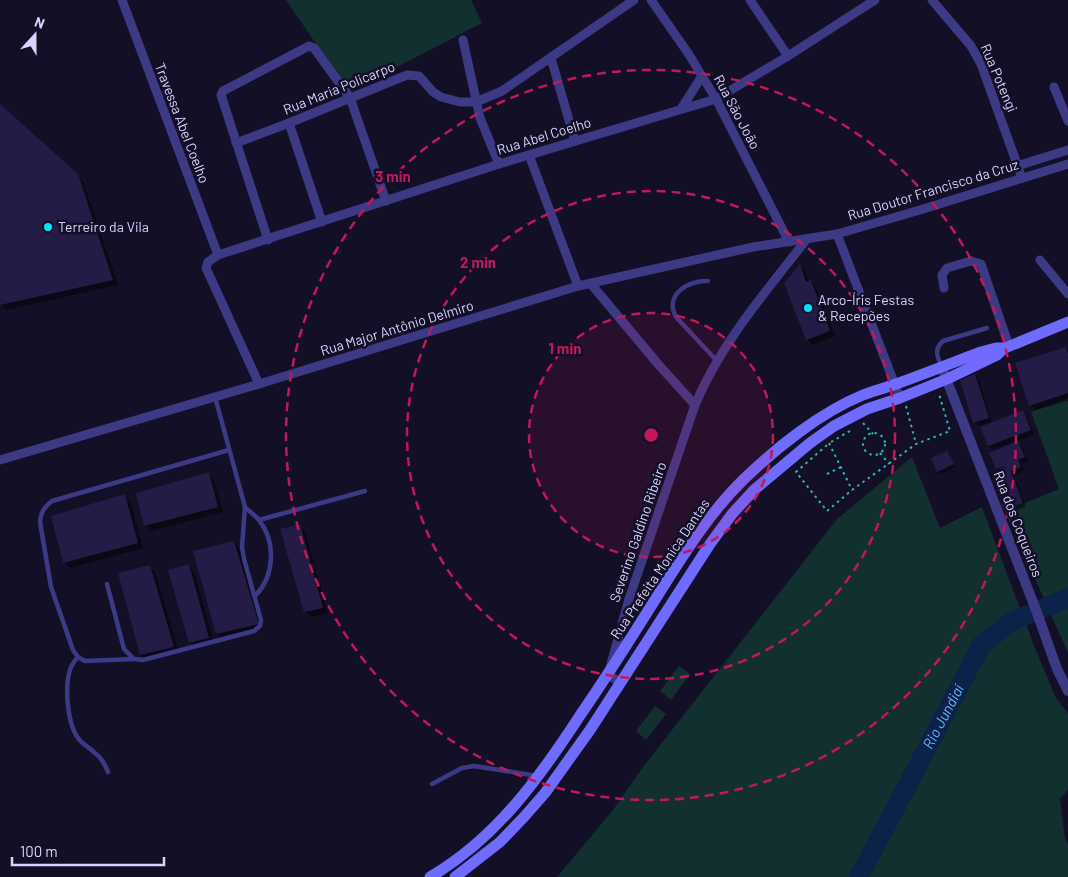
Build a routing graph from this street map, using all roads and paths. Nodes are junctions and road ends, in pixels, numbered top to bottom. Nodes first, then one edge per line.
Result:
1 (122, 0) edge
2 (634, 0) edge
3 (651, 0) edge
4 (750, 0) edge
5 (874, 0) edge
6 (932, 0) edge
7 (463, 40) dead end
8 (788, 56) junction
9 (551, 58) junction
10 (702, 76) junction
11 (1054, 87) dead end
12 (350, 98) junction
13 (716, 99) junction
14 (476, 102) junction
15 (681, 109) junction
16 (1068, 121) edge
17 (289, 123) junction
18 (575, 141) junction
19 (236, 143) junction
20 (1068, 150) edge
21 (529, 155) junction
22 (499, 164) junction
23 (1068, 164) edge
24 (1017, 166) junction
25 (1022, 178) junction
26 (386, 201) junction
27 (322, 222) junction
28 (837, 234) junction
29 (268, 240) junction
30 (806, 240) junction
31 (789, 242) junction
32 (218, 255) junction
33 (1040, 260) dead end
34 (708, 281) dead end
35 (591, 284) junction
36 (578, 286) junction
37 (944, 288) dead end
38 (1068, 294) edge
39 (1068, 322) edge
40 (987, 328) dead end
41 (1007, 347) junction
42 (716, 360) junction
43 (942, 367) junction
44 (947, 379) junction
45 (259, 384) junction
46 (894, 384) junction
47 (938, 392) dead end
48 (215, 396) junction
49 (903, 401) junction
50 (695, 405) junction
51 (869, 420) dead end
52 (855, 428) dead end
53 (872, 434) junction
54 (829, 443) junction
55 (916, 444) junction
56 (229, 450) junction
57 (880, 453) junction
58 (0, 460) edge
59 (889, 464) junction
60 (841, 467) junction
61 (827, 474) dead end
62 (852, 490) junction
63 (365, 491) dead end
64 (245, 507) junction
65 (259, 520) junction
66 (107, 584) dead end
67 (255, 596) junction
68 (78, 657) junction
69 (134, 659) junction
70 (608, 674) junction
71 (620, 682) junction
72 (1068, 691) edge
73 (108, 772) dead end
74 (539, 776) junction
75 (432, 784) dead end
76 (430, 877) edge
77 (455, 877) edge

1 - 32 street, Travessa Abel Coelho
2 - 9 street
3 - 10 street, Rua São João
4 - 8 street
5 - 8 street, Rua Abel Coelho
6 - 24 street, Rua Potengi
7 - 14 street
8 - 13 street, Rua Abel Coelho
9 - 14 street
9 - 18 street
10 - 13 street, Rua São João
10 - 15 street
11 - 16 street
12 - 14 street, Rua Maria Policarpo
12 - 17 street, Rua Maria Policarpo
12 - 19 street
12 - 26 street
13 - 15 street, Rua Abel Coelho
13 - 31 street, Rua São João
14 - 22 street
15 - 18 street, Rua Abel Coelho
17 - 19 street, Rua Maria Policarpo
17 - 27 street
18 - 21 street, Rua Abel Coelho
19 - 29 street
20 - 24 street
21 - 22 street, Rua Abel Coelho
21 - 36 street
22 - 26 street, Rua Abel Coelho
23 - 25 street, Rua Doutor Francisco da Cruz
24 - 25 street, Rua Potengi
25 - 28 street, Rua Doutor Francisco da Cruz
26 - 27 street, Rua Abel Coelho
27 - 29 street, Rua Abel Coelho
28 - 30 street, Rua Doutor Francisco da Cruz
28 - 46 street
29 - 32 street, Rua Abel Coelho
30 - 31 street, Rua Major Antônio Delmiro
30 - 42 street, Severino Galdino Ribeiro
31 - 35 street, Rua Major Antônio Delmiro
32 - 45 street, Rua Abel Coelho
33 - 38 street
34 - 42 lane
35 - 36 street, Rua Major Antônio Delmiro
35 - 50 street
36 - 45 street, Rua Major Antônio Delmiro
37 - 41 street
39 - 41 main road, Rua Prefeita Monica Dantas
40 - 43 lane
41 - 43 main road, Rua Prefeita Monica Dantas
41 - 44 main road, Rua Prefeita Monica Dantas
42 - 50 street, Severino Galdino Ribeiro
43 - 44 street, Rua dos Coqueiros
43 - 46 main road, Rua Prefeita Monica Dantas
44 - 49 main road, Rua Prefeita Monica Dantas
44 - 72 street, Rua dos Coqueiros
45 - 48 street, Rua Major Antônio Delmiro
46 - 49 street
46 - 70 main road, Rua Prefeita Monica Dantas
47 - 55 path
48 - 56 lane
48 - 58 street, Rua Major Antônio Delmiro
49 - 55 path
49 - 71 main road, Rua Prefeita Monica Dantas
50 - 70 street, Severino Galdino Ribeiro
51 - 53 path
52 - 54 path
53 - 57 path
53 - 57 path
54 - 60 path
54 - 62 path
55 - 59 path
56 - 64 lane
56 - 68 lane
57 - 59 path
59 - 62 path
60 - 61 path
60 - 62 path
63 - 65 lane
64 - 65 lane
64 - 67 lane
65 - 67 lane
66 - 69 lane
67 - 69 lane
68 - 69 lane
68 - 73 lane
70 - 71 street
70 - 74 main road, Rua Prefeita Monica Dantas
71 - 77 main road, Rua Prefeita Monica Dantas
74 - 75 lane
74 - 76 main road, Rua Prefeita Monica Dantas

